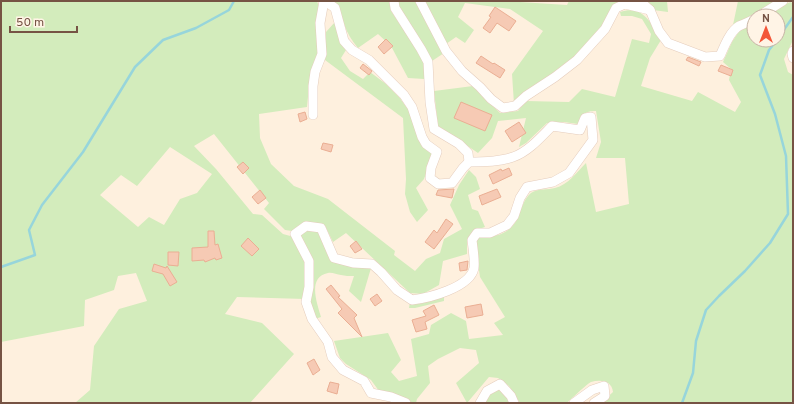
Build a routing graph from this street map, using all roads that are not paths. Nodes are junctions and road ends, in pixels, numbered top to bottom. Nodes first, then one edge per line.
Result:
1 (324, 1) edge
2 (394, 1) edge
3 (420, 1) edge
4 (640, 1) edge
5 (783, 1) edge
6 (772, 8) edge
7 (650, 10) junction
8 (746, 24) edge
9 (793, 51) edge
10 (793, 58) edge
11 (313, 115) dead end
12 (469, 162) junction
13 (406, 403) edge
14 (480, 403) edge
15 (514, 403) edge
16 (574, 403) edge
17 (594, 403) edge

1 - 11 street
1 - 12 street
2 - 12 street
3 - 7 street
4 - 7 street
5 - 6 street
7 - 8 street
9 - 10 street
12 - 13 street
14 - 15 street
16 - 17 street

